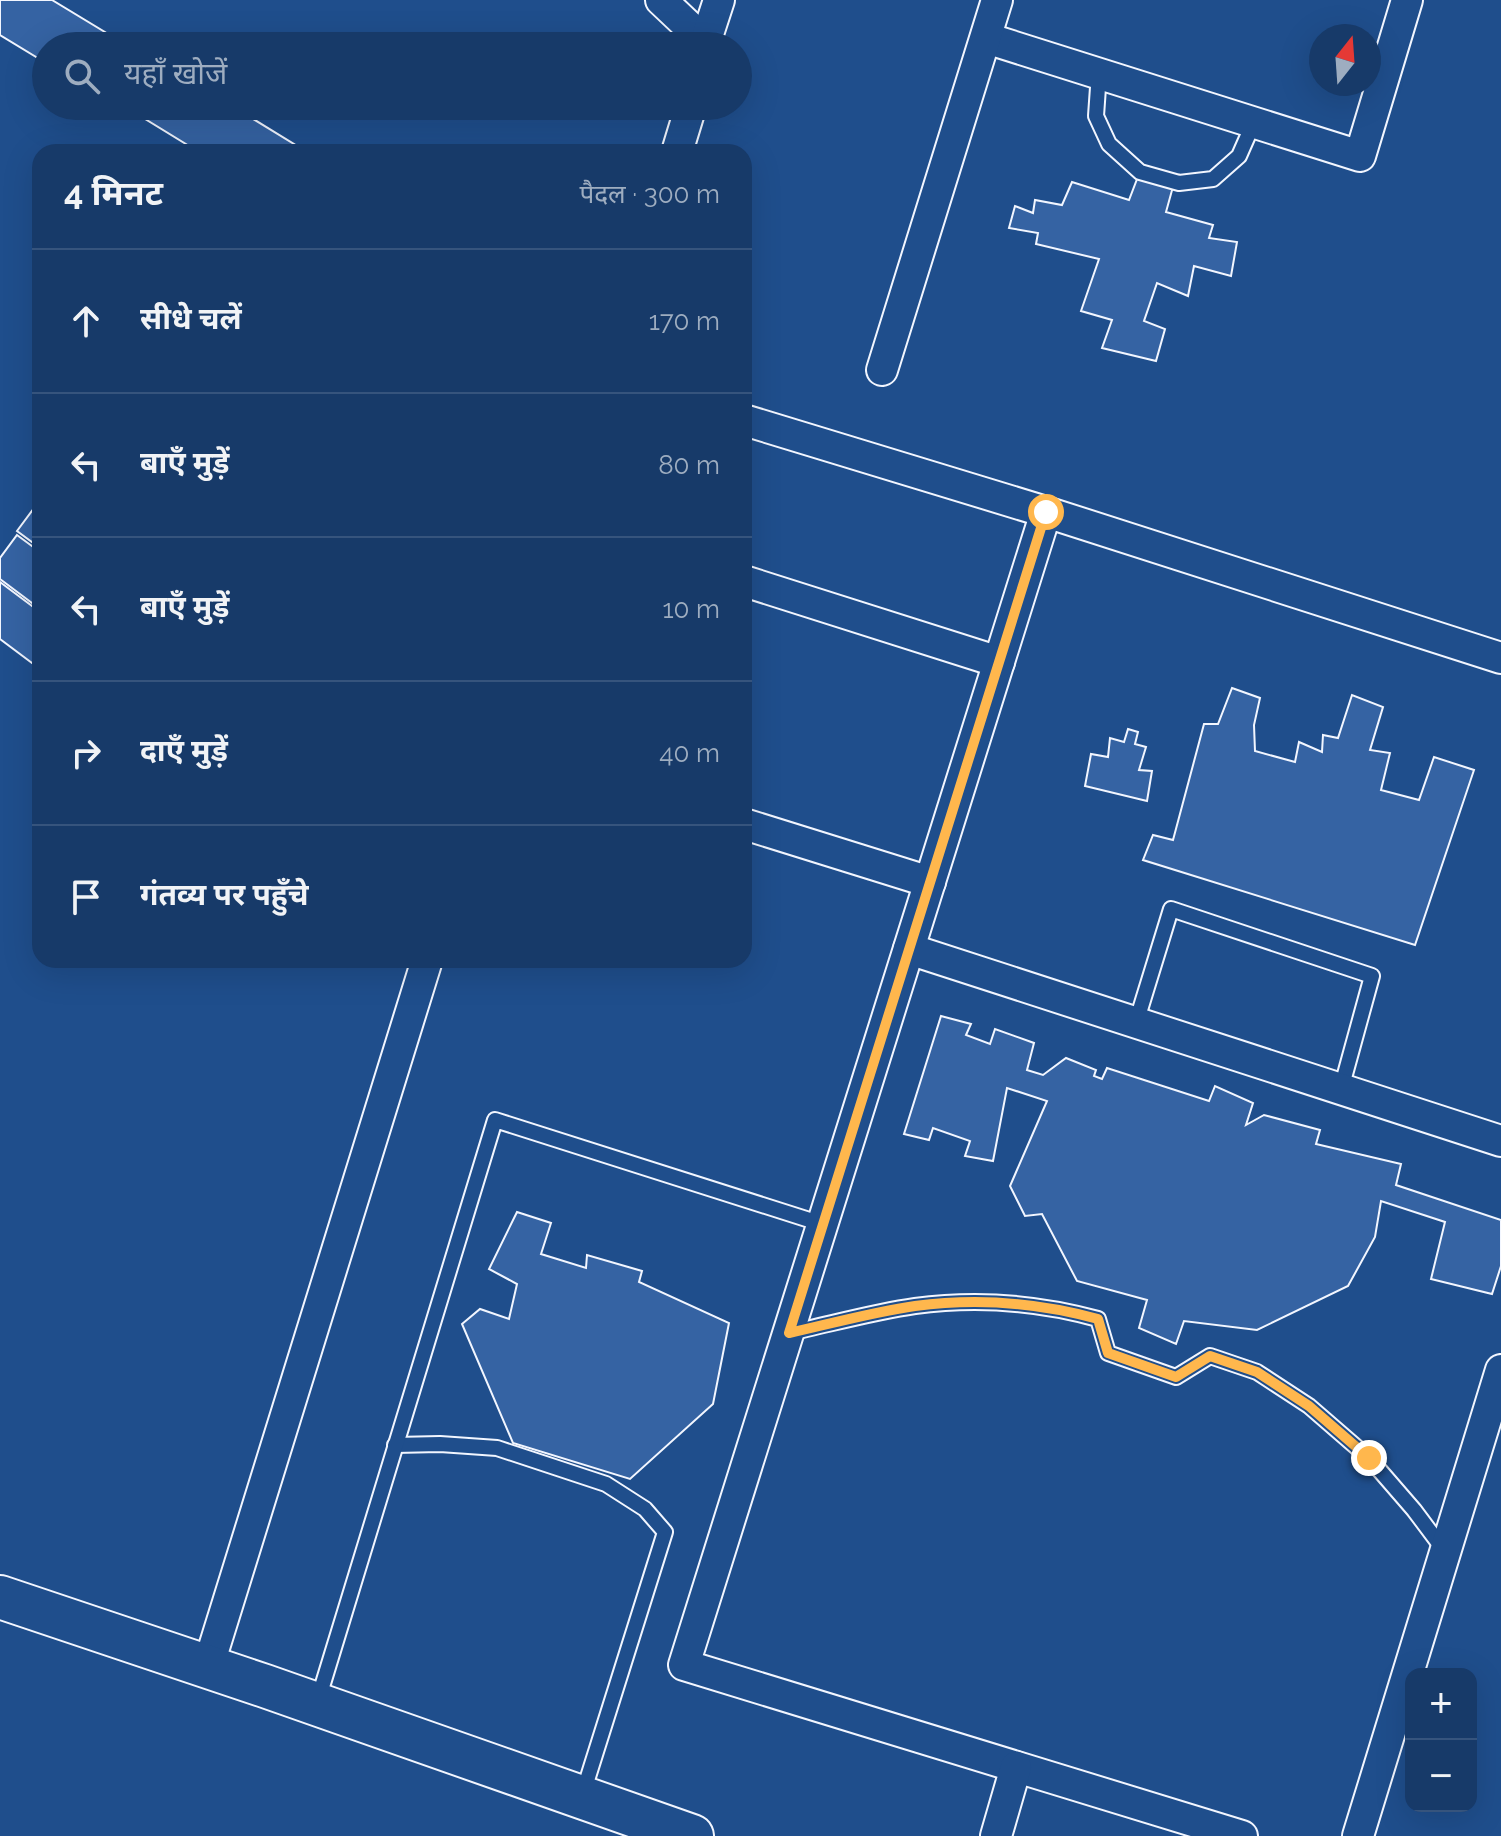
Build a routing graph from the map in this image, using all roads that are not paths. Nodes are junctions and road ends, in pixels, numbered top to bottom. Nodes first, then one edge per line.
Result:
1 (661, 0) edge
2 (719, 0) edge
3 (997, 0) edge
4 (1407, 0) edge
5 (695, 32) edge
6 (707, 32) edge
7 (986, 38) junction
8 (1099, 73) junction
9 (687, 120) edge
10 (1254, 122) junction
11 (679, 144) edge
12 (882, 370) dead end
13 (752, 422) edge
14 (1046, 512) junction
15 (752, 584) edge
16 (1501, 658) edge
17 (999, 662) junction
18 (752, 826) edge
19 (930, 882) junction
20 (909, 949) junction
21 (425, 968) edge
22 (1136, 1023) junction
23 (1341, 1089) junction
24 (1501, 1141) edge
25 (822, 1224) junction
26 (789, 1333) junction
27 (1501, 1370) edge
28 (395, 1445) junction
29 (1445, 1551) junction
30 (0, 1597) edge
31 (208, 1667) junction
32 (316, 1704) junction
33 (1016, 1767) junction
34 (582, 1797) junction
35 (692, 1836) edge
36 (996, 1836) edge
37 (1242, 1836) edge
38 (1358, 1836) edge

1 - 5 street
2 - 6 street
3 - 7 street
4 - 10 street
7 - 8 street
7 - 12 street
8 - 10 street
8 - 10 lane
9 - 11 street
13 - 14 street
14 - 16 street
14 - 17 street
15 - 17 street
17 - 19 street
18 - 19 street
19 - 20 street
20 - 22 street
20 - 25 street
21 - 31 street
22 - 23 street
22 - 23 lane
23 - 24 street
25 - 26 street
25 - 28 lane
26 - 29 lane
26 - 33 street
27 - 29 street
28 - 32 lane
28 - 34 lane
29 - 38 street
30 - 31 street
31 - 32 street
32 - 34 street
33 - 36 street
33 - 37 street
34 - 35 street

